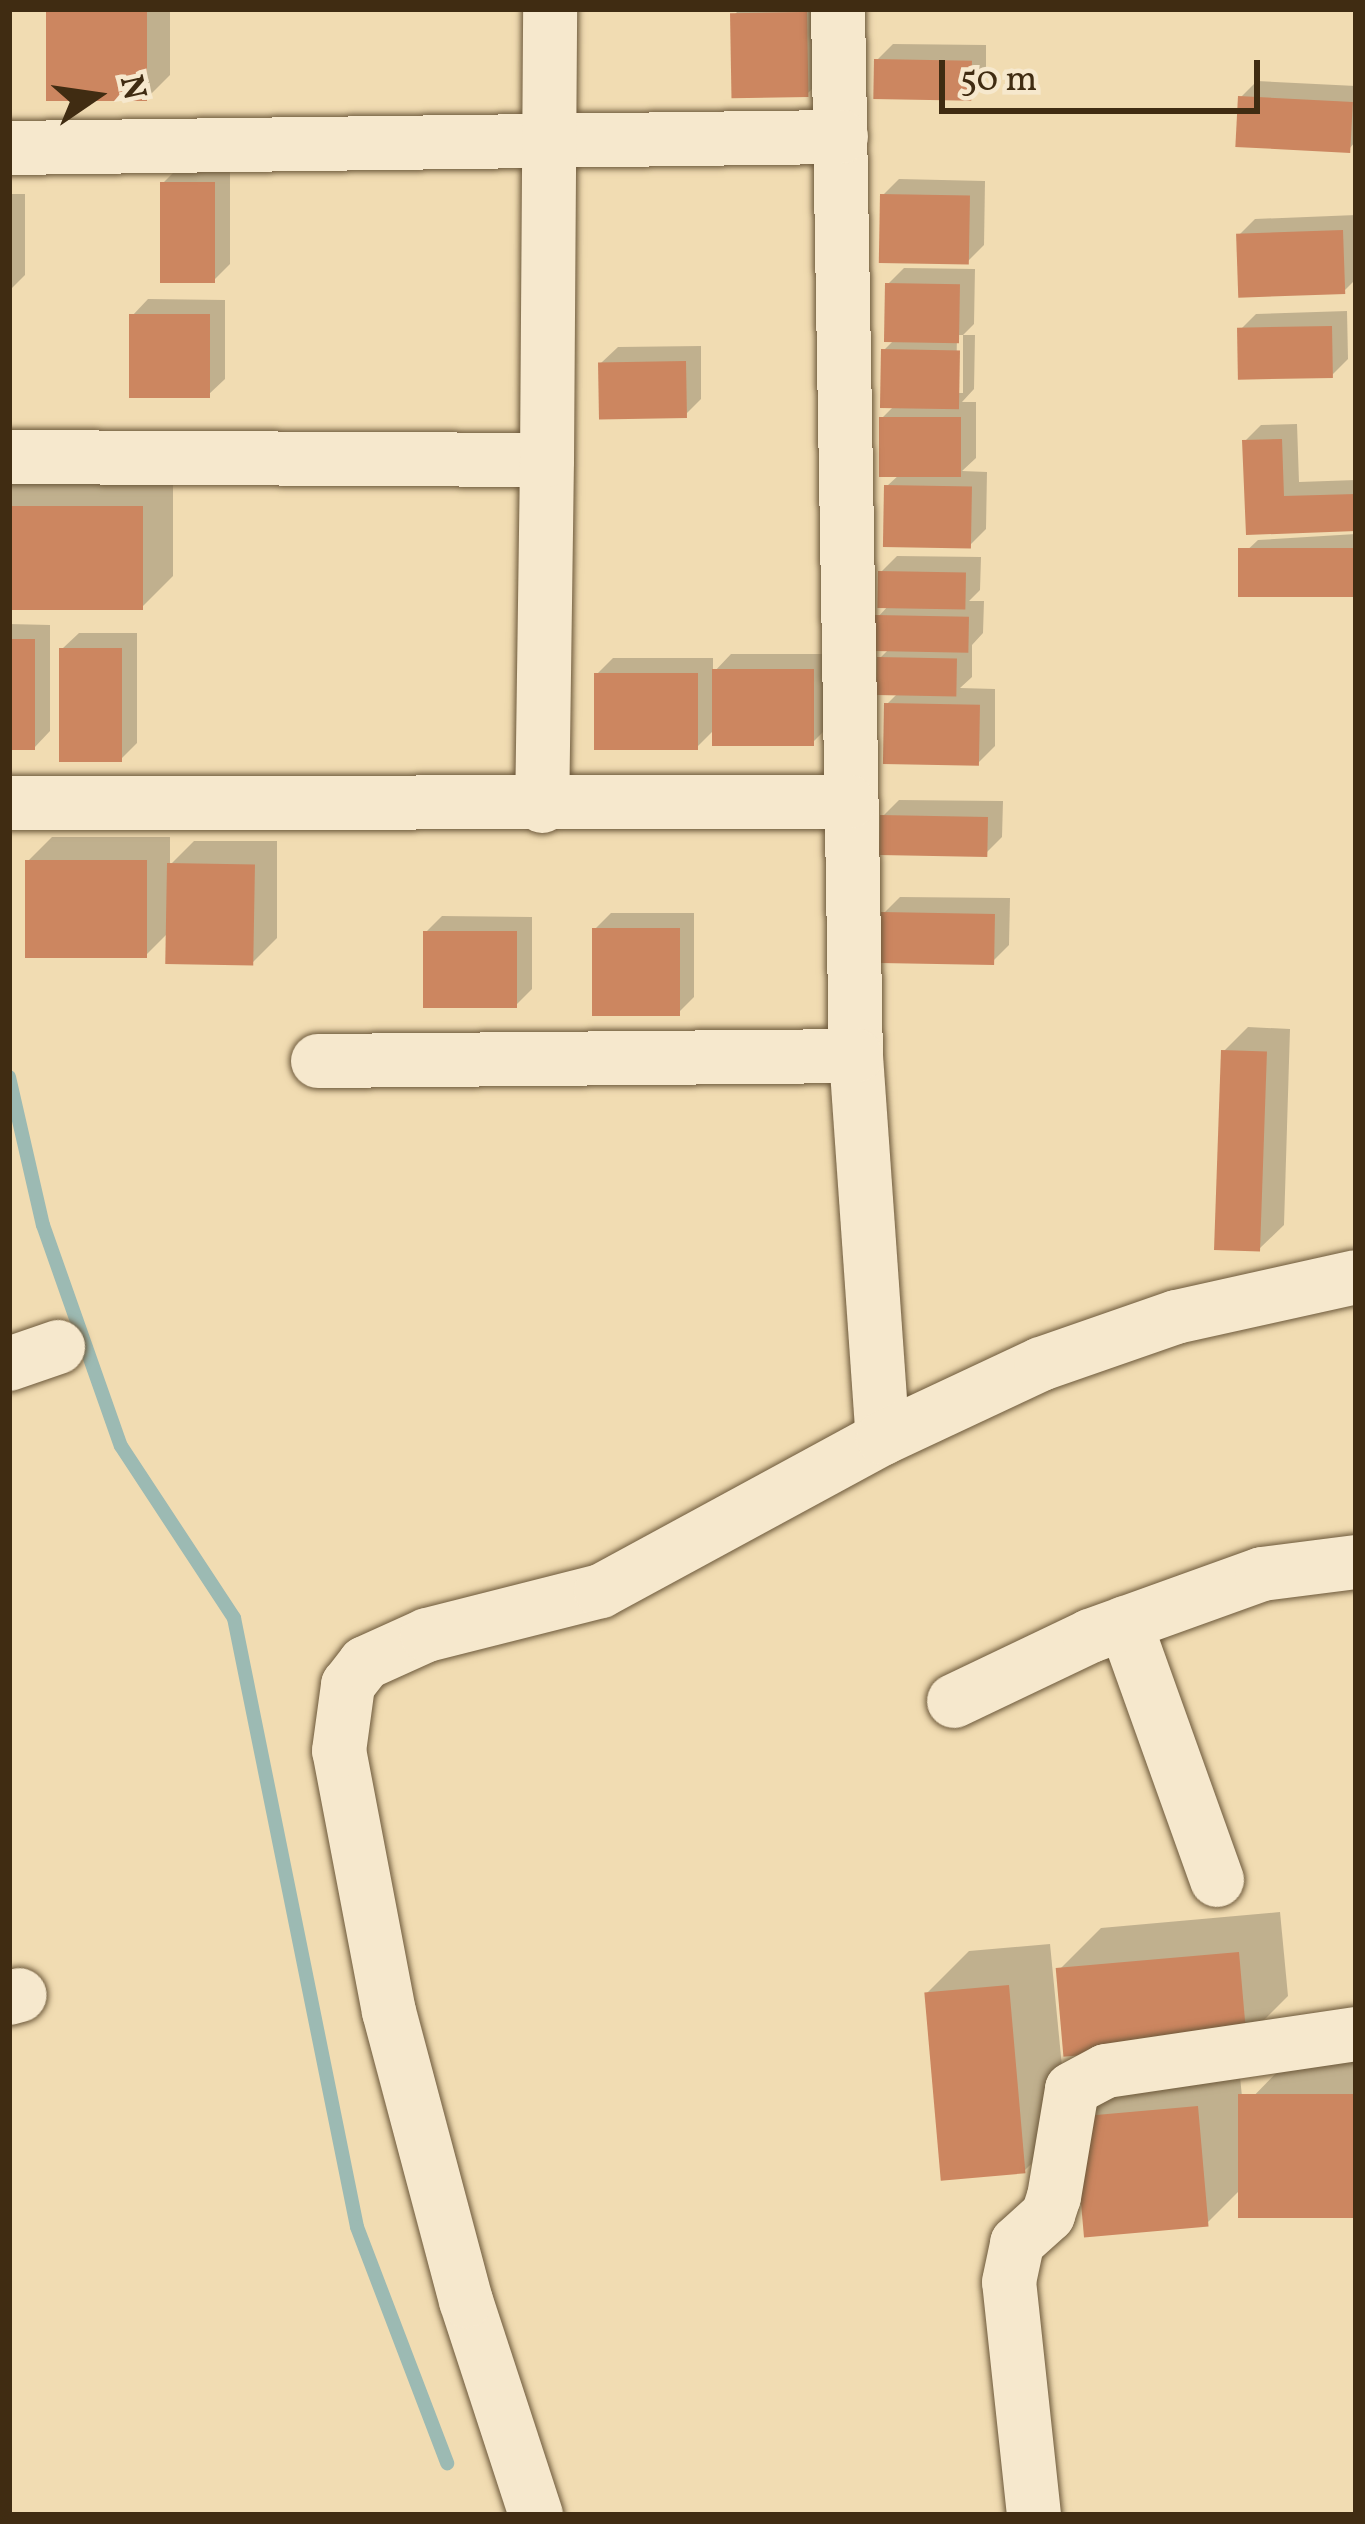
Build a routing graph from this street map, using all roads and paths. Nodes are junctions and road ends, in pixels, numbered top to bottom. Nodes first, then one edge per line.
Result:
1 (550, 9) edge
2 (838, 9) edge
3 (841, 137) junction
4 (551, 143) junction
5 (9, 148) edge
6 (9, 457) edge
7 (547, 460) junction
8 (849, 802) junction
9 (9, 803) edge
10 (542, 806) junction
11 (856, 1056) junction
12 (317, 1061) dead end
13 (1356, 1276) edge
14 (883, 1438) junction
15 (1356, 1562) edge
16 (1125, 1623) junction
17 (953, 1701) dead end
18 (1217, 1880) dead end
19 (1356, 2034) edge
20 (536, 2515) edge
21 (1034, 2515) edge

1 - 4 street
2 - 3 street
3 - 4 street
3 - 8 street
4 - 5 street
4 - 7 street
6 - 7 street
7 - 10 street
8 - 10 street
8 - 11 street
9 - 10 street
11 - 12 street
11 - 14 street
13 - 14 street
14 - 20 street
15 - 16 street
16 - 17 street
16 - 18 street
19 - 21 street

